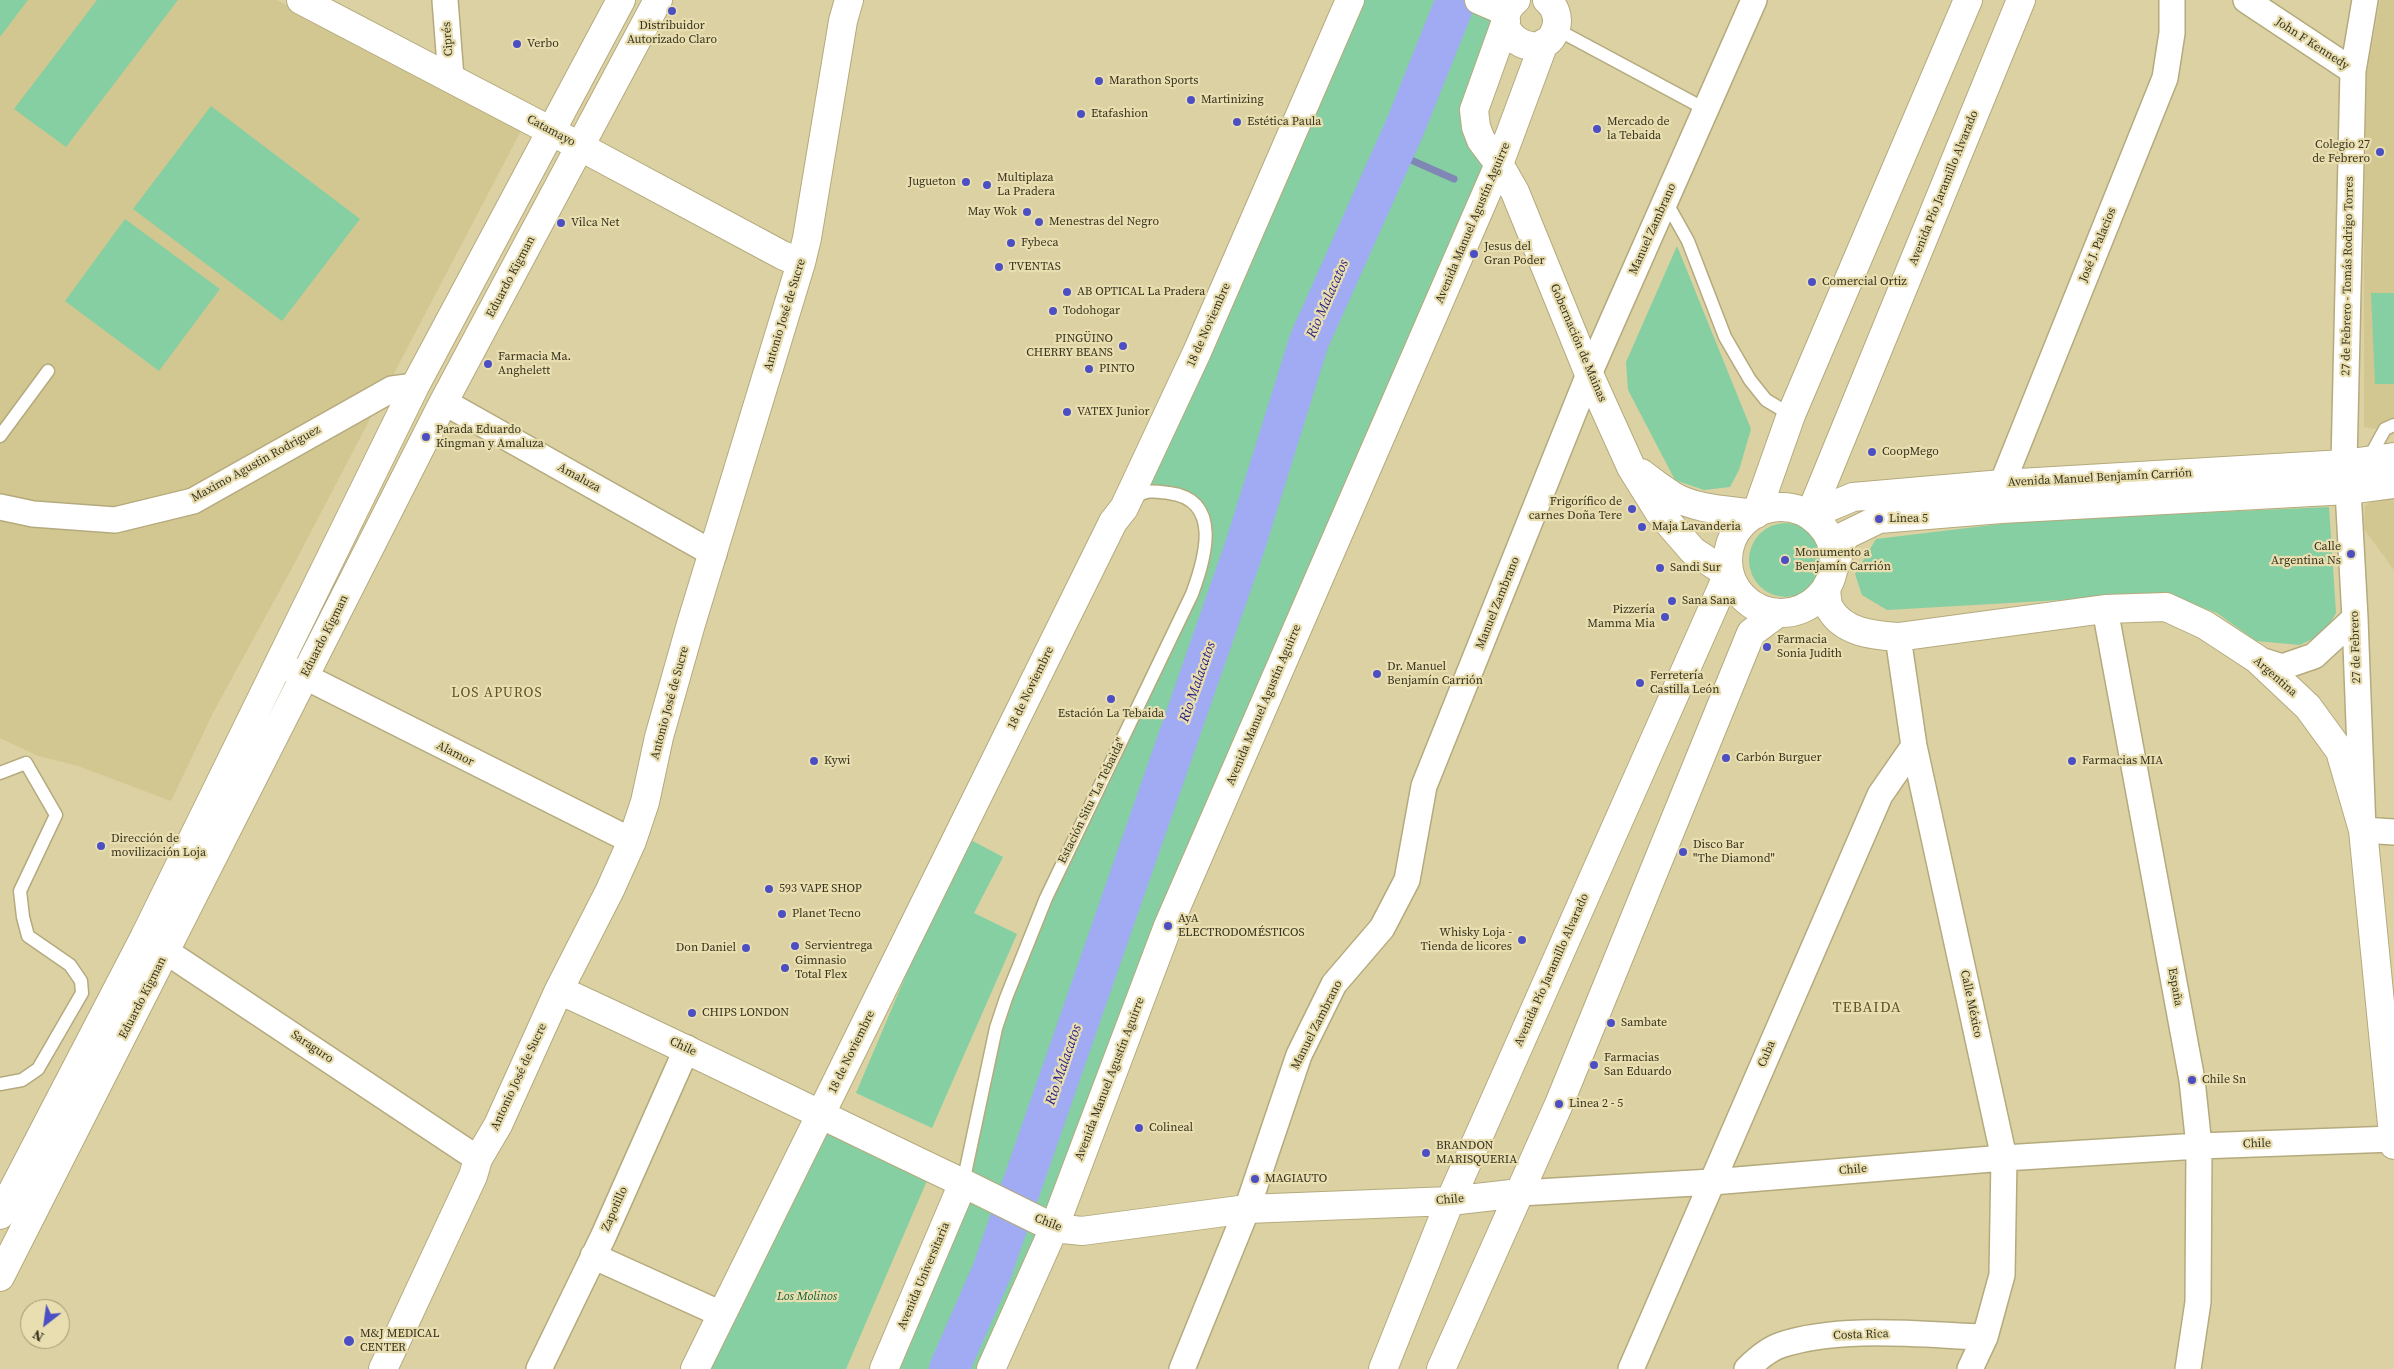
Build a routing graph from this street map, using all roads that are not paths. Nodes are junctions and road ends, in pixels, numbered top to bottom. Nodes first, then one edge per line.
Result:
1 (301, 0) edge
2 (445, 0) edge
3 (622, 0) edge
4 (658, 0) edge
5 (849, 0) edge
6 (1350, 0) edge
7 (1754, 0) edge
8 (1968, 0) edge
9 (2022, 0) edge
10 (2172, 0) edge
11 (2246, 0) edge
12 (2365, 0) edge
13 (1501, 8) edge
14 (1553, 18) edge
15 (2353, 71) junction
16 (451, 78) junction
17 (1705, 109) junction
18 (551, 131) junction
19 (582, 147) junction
20 (1499, 164) junction
21 (1665, 200) junction
22 (801, 262) junction
23 (48, 371) dead end
24 (1589, 374) junction
25 (415, 386) junction
26 (444, 402) junction
27 (1791, 415) junction
28 (2394, 425) edge
29 (0, 436) edge
30 (1631, 467) junction
31 (2363, 468) edge
32 (2394, 484) edge
33 (2001, 496) junction
34 (0, 507) edge
35 (1124, 508) junction
36 (1756, 514) junction
37 (1810, 516) junction
38 (714, 554) junction
39 (1728, 574) junction
40 (1830, 578) junction
41 (2105, 608) junction
42 (1778, 613) junction
43 (2356, 618) junction
44 (1898, 637) junction
45 (2257, 659) junction
46 (279, 664) junction
47 (304, 678) junction
48 (1914, 746) junction
49 (0, 773) edge
50 (2363, 830) junction
51 (2394, 832) edge
52 (632, 841) junction
53 (156, 944) junction
54 (559, 990) junction
55 (687, 1048) junction
56 (0, 1084) edge
57 (821, 1116) junction
58 (2394, 1139) edge
59 (2394, 1145) edge
60 (2199, 1146) junction
61 (2004, 1158) junction
62 (478, 1159) junction
63 (1712, 1182) junction
64 (969, 1186) junction
65 (1520, 1192) junction
66 (1450, 1201) junction
67 (1247, 1210) junction
68 (0, 1214) edge
69 (1048, 1224) junction
70 (593, 1256) junction
71 (0, 1277) edge
72 (721, 1314) junction
73 (1985, 1337) junction
74 (384, 1369) edge
75 (539, 1369) edge
76 (695, 1369) edge
77 (884, 1369) edge
78 (991, 1369) edge
79 (1182, 1369) edge
80 (1382, 1369) edge
81 (1442, 1369) edge
82 (1631, 1369) edge
83 (1747, 1369) edge
84 (1970, 1369) edge
85 (2188, 1369) edge

1 - 16 street, Catamayo
2 - 16 street, Ciprés
3 - 18 street, Eduardo Kigman
4 - 19 street, Eduardo Kigman
5 - 22 street, Antonio José de Sucre
6 - 35 street, 18 de Noviembre
7 - 17 street, Manuel Zambrano
8 - 27 street
9 - 37 street, Avenida Pío Jaramillo Alvarado
10 - 33 street, José J. Palacios
11 - 15 street, John F Kennedy
12 - 15 street, 27 de Febrero - Tomás Rodrigo Torres
13 - 14 street
13 - 20 street, Gobernación de Mainas
14 - 17 lane
14 - 20 street, Avenida Manuel Agustín Aguirre
15 - 31 street, 27 de Febrero - Tomás Rodrigo Torres
16 - 18 street, Catamayo
17 - 21 street, Manuel Zambrano
18 - 19 street, Catamayo
18 - 25 street, Eduardo Kigman
19 - 22 street, Catamayo
19 - 26 street, Eduardo Kigman
20 - 24 street, Gobernación de Mainas
20 - 69 street, Avenida Manuel Agustín Aguirre
21 - 24 street, Manuel Zambrano
21 - 27 lane
22 - 38 street, Antonio José de Sucre
23 - 29 lane
24 - 30 street, Gobernación de Mainas
24 - 67 street, Manuel Zambrano
25 - 26 street
25 - 34 street, Maximo Agustin Rodriguez
25 - 46 street, Eduardo Kigman
26 - 38 street, Amaluza
26 - 47 street, Eduardo Kigman
27 - 36 street
28 - 31 lane
30 - 36 street
30 - 39 street, Gobernación de Mainas
31 - 32 street, Avenida Manuel Benjamín Carrión
31 - 33 street, Avenida Manuel Benjamín Carrión
31 - 43 street, 27 de Febrero
33 - 37 street, Avenida Manuel Benjamín Carrión
33 - 40 street, Avenida Manuel Benjamín Carrión
35 - 57 street, 18 de Noviembre
35 - 64 lane, Estación Situ "La Tebaida"
36 - 37 street
36 - 39 street
37 - 40 street
38 - 52 street, Antonio José de Sucre
39 - 42 street
39 - 66 street, Avenida Pío Jaramillo Alvarado
40 - 42 street
40 - 44 street, Argentina
41 - 44 street, Argentina
41 - 45 street, Argentina
41 - 60 street, España
42 - 65 street
43 - 45 street
43 - 50 street, 27 de Febrero
44 - 48 street, Calle México
45 - 50 street, Argentina
46 - 47 street, Alamor
46 - 53 street, Eduardo Kigman
47 - 52 street, Alamor
47 - 53 street, Eduardo Kigman
48 - 61 street, Calle México
48 - 63 street, Cuba
49 - 56 lane
50 - 51 street
50 - 58 street, Argentina
52 - 54 street, Antonio José de Sucre
53 - 62 street, Saraguro
53 - 68 street, Eduardo Kigman
53 - 71 street, Eduardo Kigman
54 - 55 street, Chile
54 - 62 street, Antonio José de Sucre
55 - 57 street, Chile
55 - 70 street, Zapotillo
57 - 64 street, Chile
57 - 72 street, 18 de Noviembre
58 - 59 street, Argentina
58 - 60 street, Chile
60 - 61 street, Chile
60 - 85 street, España
61 - 63 street, Chile
61 - 73 street, Calle México
62 - 74 street, Antonio José de Sucre
63 - 65 street, Chile
63 - 82 street, Cuba
64 - 69 street, Chile
64 - 77 street, Avenida Universitaria
65 - 66 street, Chile
65 - 81 street
66 - 67 street, Chile
66 - 80 street, Avenida Pío Jaramillo Alvarado
67 - 69 street, Chile
67 - 79 street, Manuel Zambrano
69 - 78 street, Avenida Manuel Agustín Aguirre
70 - 72 street
70 - 75 street, Zapotillo
72 - 76 street, 18 de Noviembre
73 - 83 street, Costa Rica
73 - 84 street, Calle México

